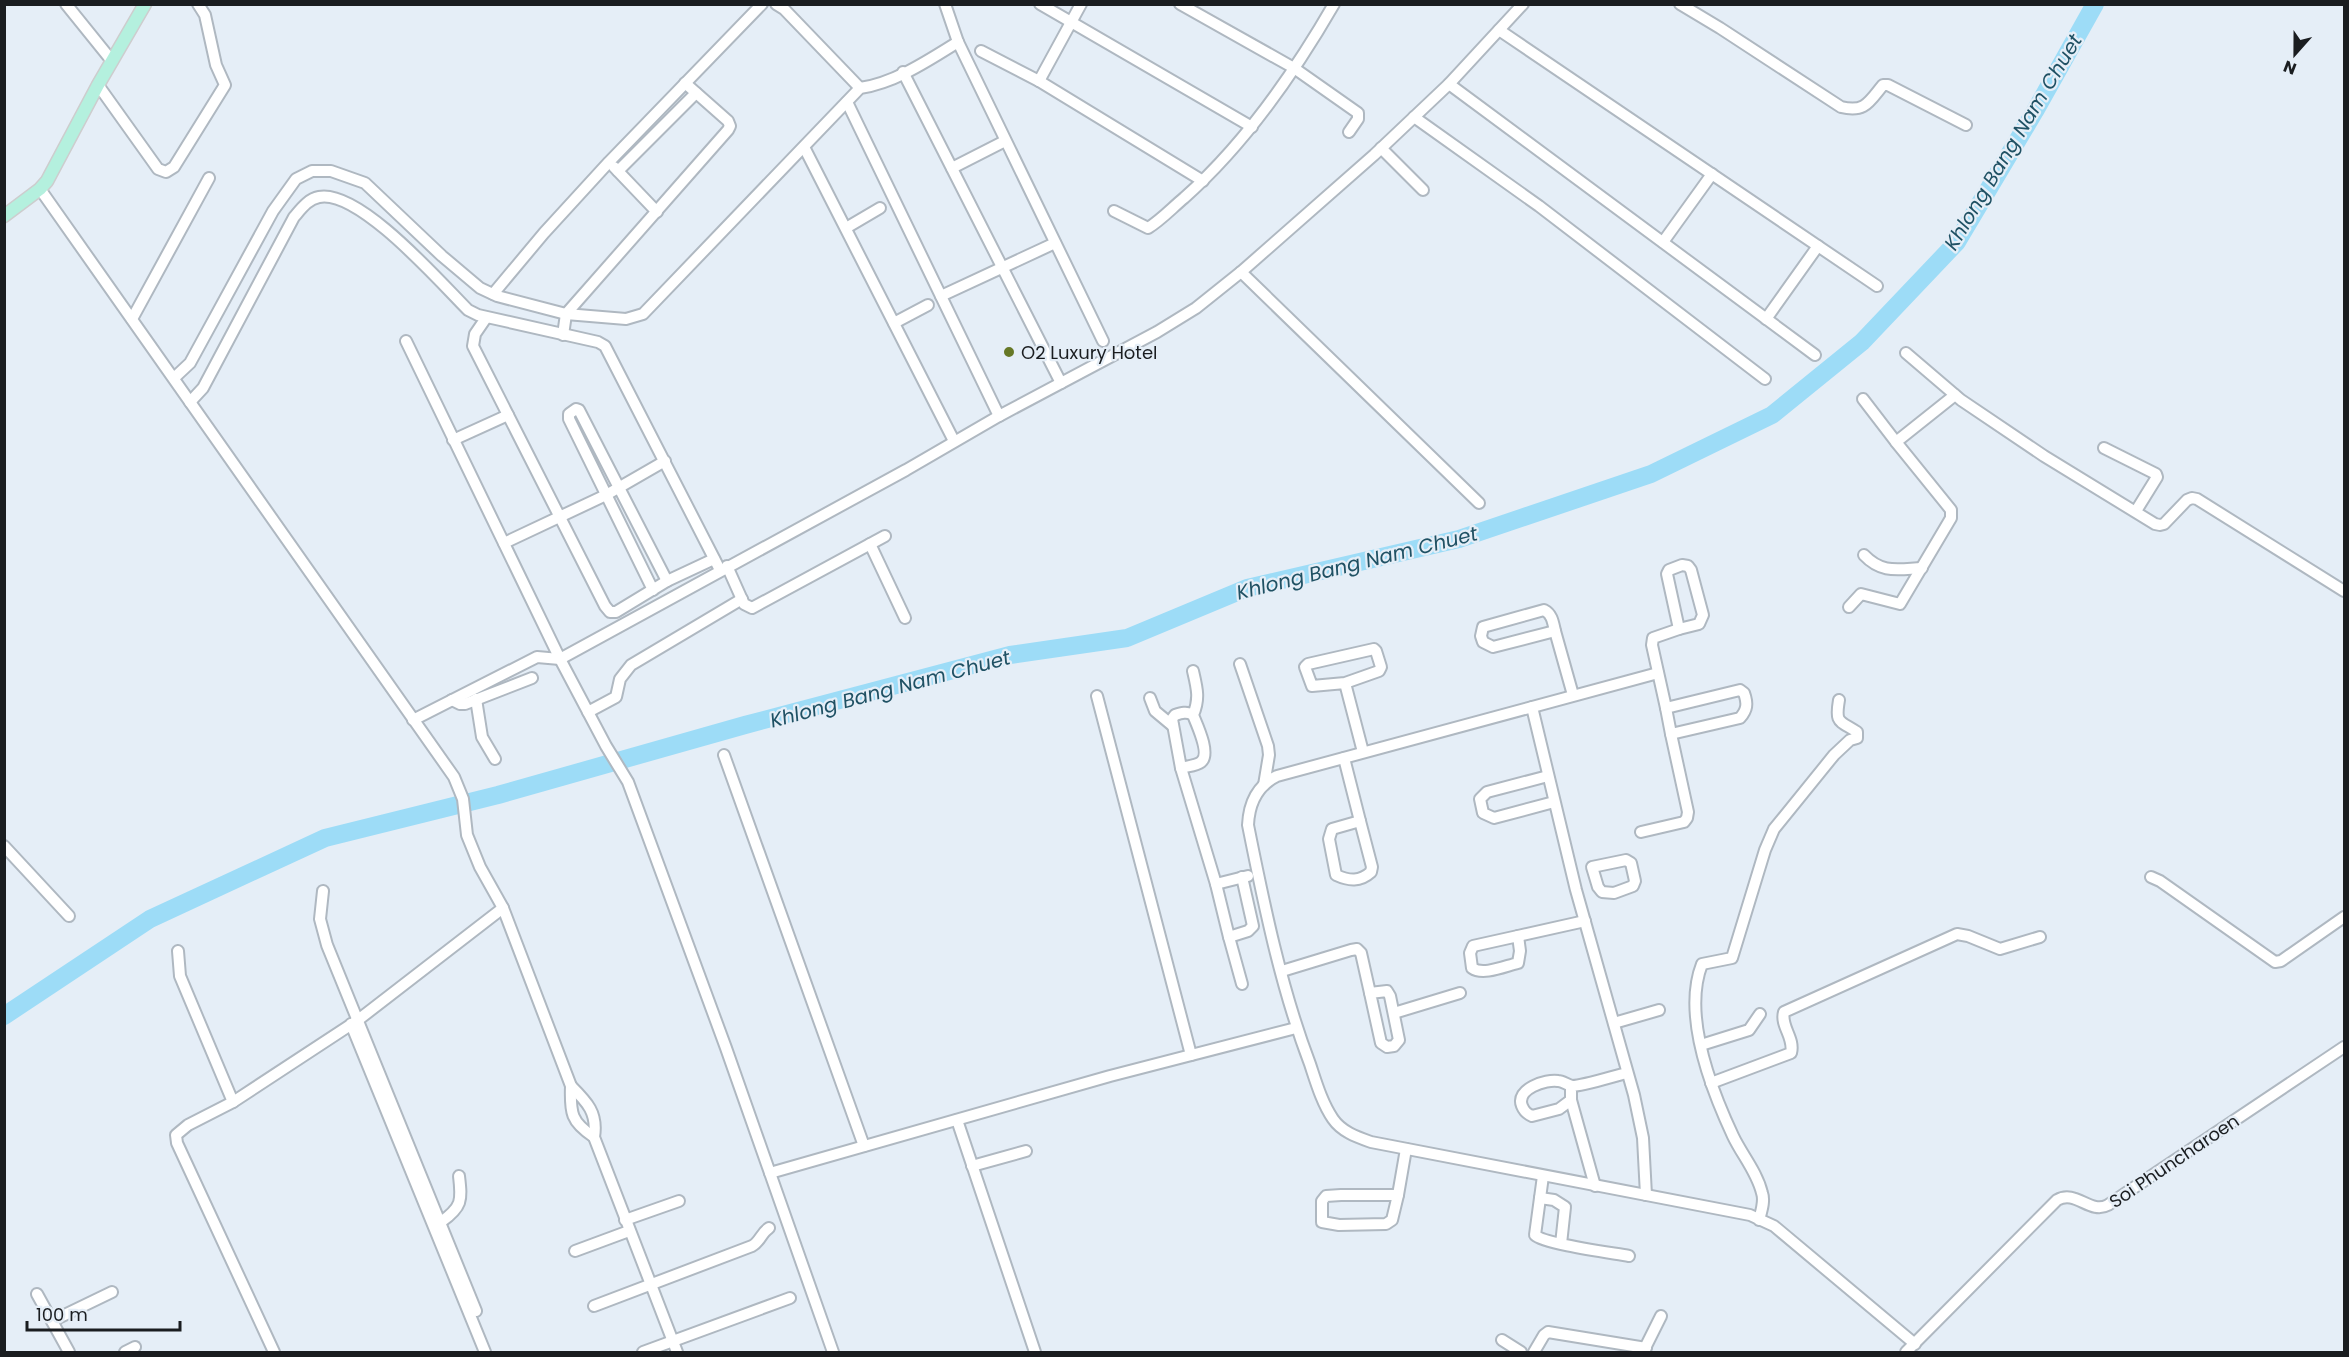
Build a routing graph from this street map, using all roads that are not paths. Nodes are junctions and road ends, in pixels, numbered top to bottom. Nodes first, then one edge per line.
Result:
1 (66, 4) edge
2 (145, 4) edge
3 (198, 4) edge
4 (762, 4) edge
5 (776, 4) edge
6 (945, 4) edge
7 (1040, 4) edge
8 (1081, 4) edge
9 (1180, 4) edge
10 (1523, 4) edge
11 (1680, 4) edge
12 (1331, 5) edge
13 (1071, 22) junction
14 (1499, 30) junction
15 (957, 42) junction
16 (981, 51) dead end
17 (112, 62) junction
18 (1294, 68) junction
19 (903, 72) junction
20 (1039, 81) junction
21 (685, 83) junction
22 (1449, 84) junction
23 (98, 85) junction
24 (860, 88) junction
25 (696, 93) junction
26 (847, 102) junction
27 (1414, 117) junction
28 (1966, 125) dead end
29 (1252, 127) junction
30 (1349, 132) dead end
31 (1005, 141) junction
32 (804, 147) junction
33 (1381, 148) junction
34 (609, 162) junction
35 (952, 168) junction
36 (618, 171) junction
37 (1712, 174) junction
38 (209, 178) dead end
39 (1203, 181) junction
40 (40, 189) junction
41 (1423, 190) dead end
42 (389, 204) junction
43 (880, 208) dead end
44 (1114, 211) dead end
45 (657, 212) junction
46 (4, 216) edge
47 (377, 222) junction
48 (846, 228) junction
49 (1662, 242) junction
50 (1055, 243) junction
51 (1818, 246) junction
52 (1004, 268) junction
53 (1241, 272) junction
54 (1877, 286) dead end
55 (493, 294) junction
56 (941, 296) junction
57 (928, 305) dead end
58 (566, 314) junction
59 (486, 318) junction
60 (1766, 318) junction
61 (132, 319) junction
62 (894, 323) junction
63 (563, 335) junction
64 (405, 341) dead end
65 (1103, 341) dead end
66 (1906, 353) dead end
67 (1815, 356) dead end
68 (174, 378) junction
69 (1765, 379) dead end
70 (1061, 383) junction
71 (1955, 395) junction
72 (1863, 399) dead end
73 (190, 402) junction
74 (508, 415) junction
75 (999, 416) junction
76 (453, 440) junction
77 (954, 441) junction
78 (1896, 442) junction
79 (2104, 448) dead end
80 (665, 461) junction
81 (618, 489) junction
82 (606, 495) junction
83 (1479, 504) dead end
84 (2136, 511) junction
85 (559, 516) junction
86 (885, 536) dead end
87 (504, 543) junction
88 (870, 544) junction
89 (1864, 555) dead end
90 (714, 559) junction
91 (724, 568) junction
92 (1922, 568) junction
93 (667, 581) junction
94 (653, 590) junction
95 (2344, 591) edge
96 (742, 599) junction
97 (1849, 607) dead end
98 (905, 618) dead end
99 (1679, 629) junction
100 (1555, 631) junction
101 (559, 659) junction
102 (1240, 664) dead end
103 (1194, 671) dead end
104 (1658, 673) junction
105 (532, 678) dead end
106 (1345, 683) junction
107 (1573, 695) junction
108 (1097, 696) dead end
109 (1149, 698) dead end
110 (476, 699) junction
111 (452, 700) junction
112 (1839, 700) dead end
113 (1532, 707) junction
114 (1666, 708) junction
115 (588, 712) junction
116 (1193, 715) junction
117 (413, 720) junction
118 (1173, 726) junction
119 (1671, 734) junction
120 (1363, 752) junction
121 (724, 755) dead end
122 (1344, 758) junction
123 (495, 759) dead end
124 (1181, 768) junction
125 (1548, 776) junction
126 (1264, 785) junction
127 (1554, 802) junction
128 (1360, 821) junction
129 (1641, 832) dead end
130 (4, 846) edge
131 (1593, 867) dead end
132 (1572, 870) junction
133 (1257, 873) junction
134 (1242, 877) junction
135 (2151, 878) dead end
136 (1216, 884) junction
137 (323, 891) dead end
138 (503, 908) junction
139 (69, 916) dead end
140 (2344, 917) edge
141 (1585, 921) junction
142 (1229, 936) junction
143 (1518, 936) junction
144 (2040, 937) dead end
145 (178, 951) dead end
146 (1282, 971) junction
147 (1242, 984) dead end
148 (1370, 993) junction
149 (1460, 993) dead end
150 (1659, 1010) dead end
151 (1394, 1013) junction
152 (1760, 1014) dead end
153 (355, 1022) junction
154 (1614, 1023) junction
155 (1296, 1028) junction
156 (1701, 1045) junction
157 (2344, 1047) edge
158 (1191, 1055) junction
159 (1628, 1073) junction
160 (1712, 1083) junction
161 (571, 1086) junction
162 (1571, 1086) junction
163 (1571, 1100) junction
164 (233, 1102) junction
165 (957, 1120) junction
166 (594, 1137) junction
167 (864, 1146) junction
168 (1406, 1149) junction
169 (1026, 1151) dead end
170 (972, 1166) junction
171 (770, 1173) junction
172 (459, 1176) dead end
173 (1543, 1176) junction
174 (1595, 1186) junction
175 (1398, 1195) junction
176 (1646, 1196) junction
177 (1540, 1198) junction
178 (679, 1201) dead end
179 (625, 1220) junction
180 (1759, 1220) junction
181 (441, 1222) junction
182 (769, 1228) dead end
183 (629, 1231) junction
184 (1561, 1244) junction
185 (575, 1251) dead end
186 (1629, 1256) dead end
187 (649, 1284) junction
188 (112, 1292) dead end
189 (37, 1294) dead end
190 (790, 1298) dead end
191 (594, 1306) dead end
192 (476, 1311) dead end
193 (1661, 1316) dead end
194 (52, 1321) junction
195 (672, 1340) junction
196 (1502, 1340) dead end
197 (1915, 1344) junction
198 (1644, 1350) edge
199 (69, 1353) edge
200 (274, 1353) edge
201 (485, 1353) edge
202 (643, 1353) edge
203 (677, 1353) edge
204 (832, 1353) edge
205 (1035, 1353) edge
206 (1521, 1353) edge
207 (1534, 1353) edge
208 (1906, 1353) edge

1 - 17 street
2 - 17 main road
3 - 23 street
4 - 21 street
5 - 24 street
6 - 15 street
7 - 13 street
8 - 13 street
9 - 18 street
10 - 14 street
11 - 28 street
12 - 18 street
13 - 20 street
13 - 29 street
14 - 22 street
14 - 37 street
15 - 19 street
15 - 31 street
16 - 20 street
17 - 23 main road
18 - 29 street
18 - 30 street
19 - 24 street
19 - 35 street
20 - 39 street
21 - 25 street
21 - 34 street
22 - 27 street
22 - 49 street
23 - 40 main road
24 - 26 street
25 - 36 street
25 - 45 street
26 - 32 street
26 - 56 street
27 - 33 street
27 - 69 street
29 - 39 street
31 - 35 street
31 - 50 street
32 - 48 street
32 - 58 street
33 - 41 street
33 - 53 street
34 - 36 street
34 - 55 street
35 - 52 street
36 - 45 street
37 - 49 street
37 - 51 street
38 - 61 street
39 - 44 street
40 - 46 main road
40 - 61 street
42 - 47 street
42 - 55 street
42 - 68 street
43 - 48 street
45 - 58 street
47 - 59 street
47 - 73 street
48 - 62 street
49 - 60 street
50 - 52 street
50 - 65 street
51 - 54 street
51 - 60 street
52 - 56 street
52 - 70 street
53 - 70 street
53 - 83 street
55 - 58 street
56 - 75 street
57 - 62 street
58 - 63 street
59 - 63 street
59 - 74 street
60 - 67 street
61 - 68 street
62 - 77 street
63 - 80 street
64 - 76 street
66 - 71 street
68 - 73 street
70 - 75 street
71 - 78 street
71 - 84 street
72 - 78 street
73 - 117 street
74 - 76 street
74 - 85 street
75 - 77 street
76 - 87 street
77 - 91 street
78 - 92 street
79 - 84 street
80 - 81 street
80 - 90 street
81 - 82 street
81 - 82 street
81 - 93 street
82 - 85 street
82 - 94 street
84 - 95 street
85 - 87 street
85 - 94 street
86 - 88 street
87 - 101 street
88 - 96 street
88 - 98 street
89 - 92 street
90 - 91 street
90 - 93 street
91 - 96 street
91 - 101 street
92 - 97 street
93 - 94 street
96 - 115 street
99 - 99 street
99 - 104 street
100 - 100 street
100 - 107 street
101 - 111 street
101 - 115 street
102 - 126 street
103 - 116 street
104 - 107 street
104 - 114 street
105 - 110 street
106 - 106 street
106 - 120 street
107 - 113 street
108 - 158 street
109 - 118 street
110 - 111 street
110 - 123 street
111 - 117 street
112 - 156 street
113 - 120 street
113 - 125 street
114 - 119 street
114 - 119 street
115 - 171 street
116 - 118 street
116 - 124 street
117 - 138 street
118 - 124 street
119 - 129 street
120 - 122 street
121 - 167 street
122 - 126 street
122 - 128 street
124 - 136 street
125 - 127 street
125 - 127 street
126 - 133 street
127 - 132 street
128 - 128 street
130 - 139 street
131 - 132 street
132 - 141 street
133 - 134 street
133 - 146 street
134 - 136 street
134 - 142 street
135 - 140 street
136 - 142 street
137 - 153 street
138 - 153 street
138 - 161 street
141 - 143 street
141 - 154 street
142 - 147 street
143 - 143 street
144 - 160 street
145 - 164 street
146 - 148 street
146 - 155 street
148 - 151 street
148 - 151 street
149 - 151 street
150 - 154 street
152 - 156 street
153 - 164 street
153 - 181 street
153 - 201 street
154 - 159 street
155 - 158 street
155 - 168 street
156 - 160 street
157 - 197 street, Soi Phuncharoen
158 - 165 street
159 - 162 street
159 - 176 street
160 - 180 street
161 - 166 street
161 - 166 street
162 - 163 street
162 - 163 street
163 - 174 street
164 - 200 street
165 - 167 street
165 - 170 street
166 - 179 street
167 - 171 street
168 - 173 street
168 - 175 street
169 - 170 street
170 - 205 street
171 - 204 street
172 - 181 street
173 - 174 street
173 - 177 street
174 - 176 street
175 - 175 street
176 - 180 street
177 - 184 street
177 - 184 street
178 - 179 street
179 - 183 street
180 - 197 street
181 - 192 street
182 - 187 street
183 - 185 street
183 - 187 street
184 - 186 street
187 - 191 street
187 - 195 street
188 - 194 street
189 - 194 street
190 - 195 street
193 - 198 street
194 - 199 street
195 - 202 street
195 - 203 street
196 - 206 street
197 - 208 street, Soi Phuncharoen
198 - 207 street

